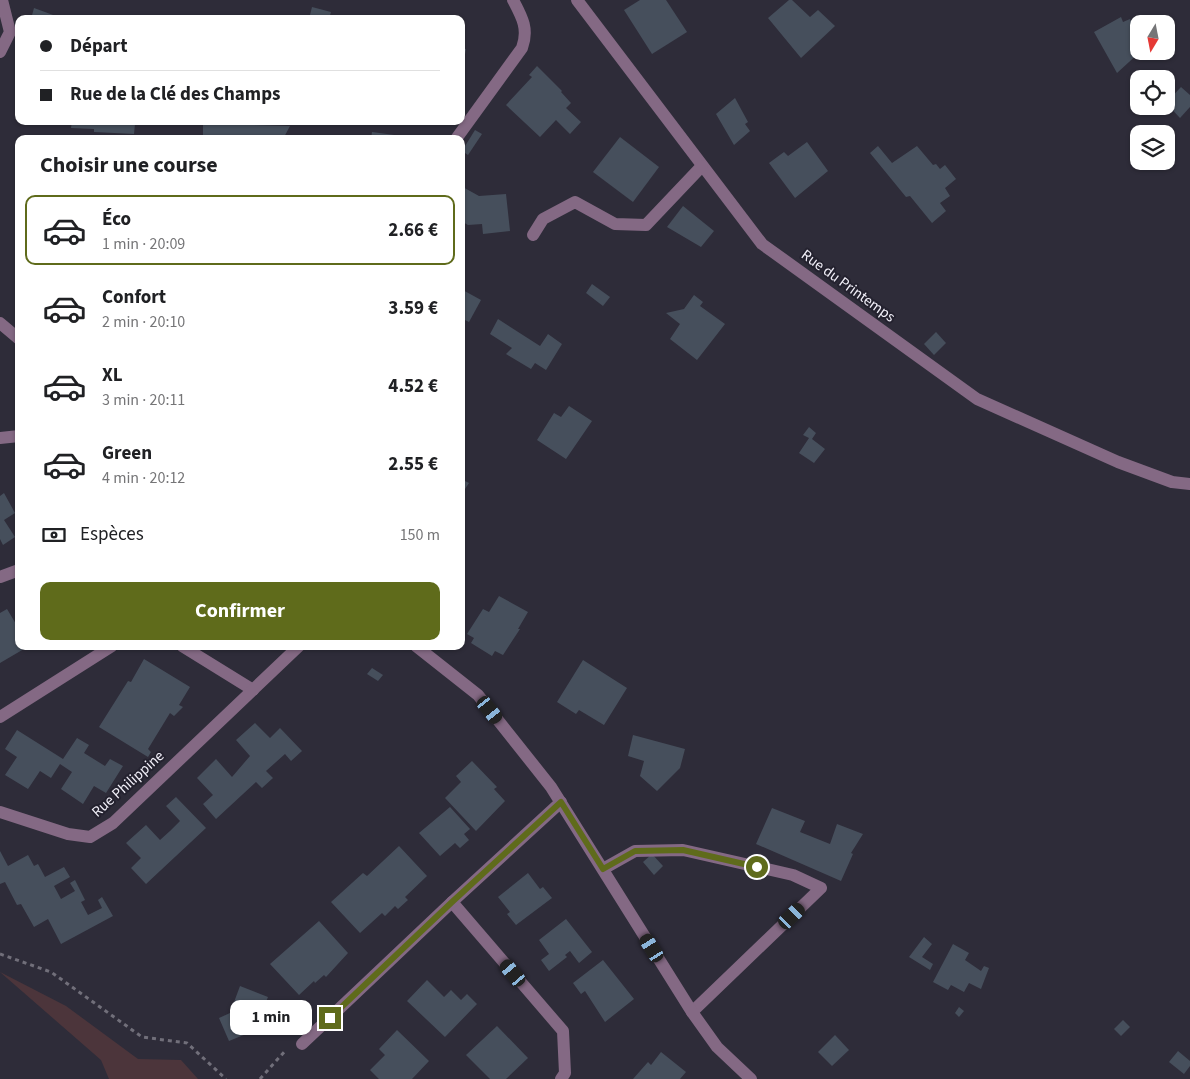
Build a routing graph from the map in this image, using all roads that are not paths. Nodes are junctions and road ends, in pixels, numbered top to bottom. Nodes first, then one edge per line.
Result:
1 (2, 0) edge
2 (513, 0) edge
3 (577, 0) edge
4 (0, 52) edge
5 (459, 135) edge
6 (702, 166) junction
7 (533, 235) dead end
8 (0, 322) edge
9 (15, 335) edge
10 (15, 436) edge
11 (0, 438) edge
12 (1190, 484) edge
13 (15, 571) edge
14 (0, 577) edge
15 (106, 650) edge
16 (188, 650) edge
17 (295, 650) edge
18 (421, 650) edge
19 (253, 690) junction
20 (0, 717) edge
21 (561, 802) junction
22 (0, 812) edge
23 (603, 869) junction
24 (452, 902) junction
25 (692, 1012) junction
26 (302, 1044) road end
27 (561, 1079) edge
28 (751, 1079) edge

1 - 4 street
2 - 5 street
3 - 6 street, Rue du Printemps
6 - 7 street
6 - 12 street, Rue du Printemps
8 - 9 street
10 - 11 street
13 - 14 street
15 - 20 street
16 - 19 street
17 - 19 street, Rue Philippine
18 - 21 street
19 - 22 street, Rue Philippine
21 - 23 street
21 - 24 street
23 - 25 street
23 - 25 street
24 - 26 street
24 - 27 street
25 - 28 street

